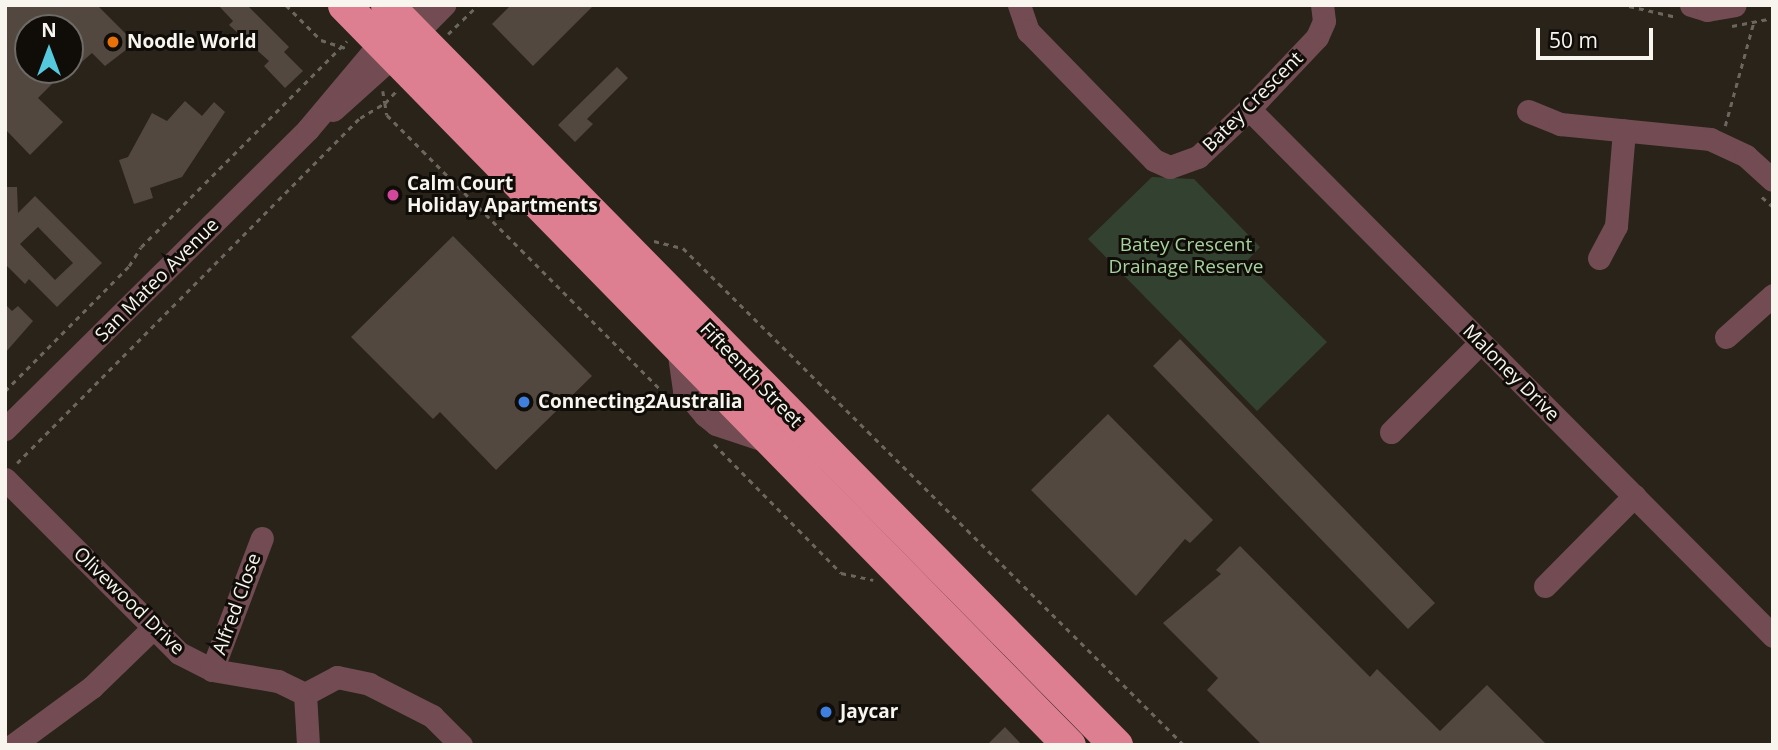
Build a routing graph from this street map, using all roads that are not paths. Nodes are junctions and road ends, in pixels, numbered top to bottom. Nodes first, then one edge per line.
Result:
1 (344, 5) edge
2 (1019, 5) edge
3 (1322, 5) edge
4 (1735, 5) edge
5 (1688, 12) edge
6 (417, 26) edge
7 (1249, 109) junction
8 (1528, 111) dead end
9 (1624, 130) junction
10 (1773, 180) edge
11 (593, 210) junction
12 (568, 232) junction
13 (1599, 258) dead end
14 (1773, 295) edge
15 (1726, 337) dead end
16 (1480, 343) junction
17 (5, 429) edge
18 (1391, 432) dead end
19 (10, 472) edge
20 (1634, 496) junction
21 (262, 538) dead end
22 (1545, 586) dead end
23 (154, 627) junction
24 (1773, 636) edge
25 (212, 670) junction
26 (306, 694) junction
27 (1054, 706) junction
28 (19, 743) edge
29 (308, 745) edge
30 (461, 745) edge
31 (1069, 745) edge
32 (1116, 745) edge

1 - 6 highway, Fifteenth Street
2 - 7 street, Batey Crescent
3 - 7 street, Batey Crescent
4 - 5 street
6 - 11 highway, Fifteenth Street
6 - 12 highway, Fifteenth Street
6 - 17 street, San Mateo Avenue
7 - 16 street, Maloney Drive
8 - 9 street
9 - 10 street
9 - 13 street
11 - 12 highway
11 - 27 highway, Fifteenth Street
12 - 27 highway, Fifteenth Street
14 - 15 street
16 - 18 street
16 - 20 street, Maloney Drive
19 - 23 street, Olivewood Drive
20 - 22 street
20 - 24 street, Maloney Drive
21 - 25 street, Alfred Close
23 - 25 street, Olivewood Drive
23 - 28 street
25 - 26 street, Olivewood Drive
26 - 29 street
26 - 30 street
27 - 31 highway, Fifteenth Street
27 - 32 highway, Fifteenth Street

